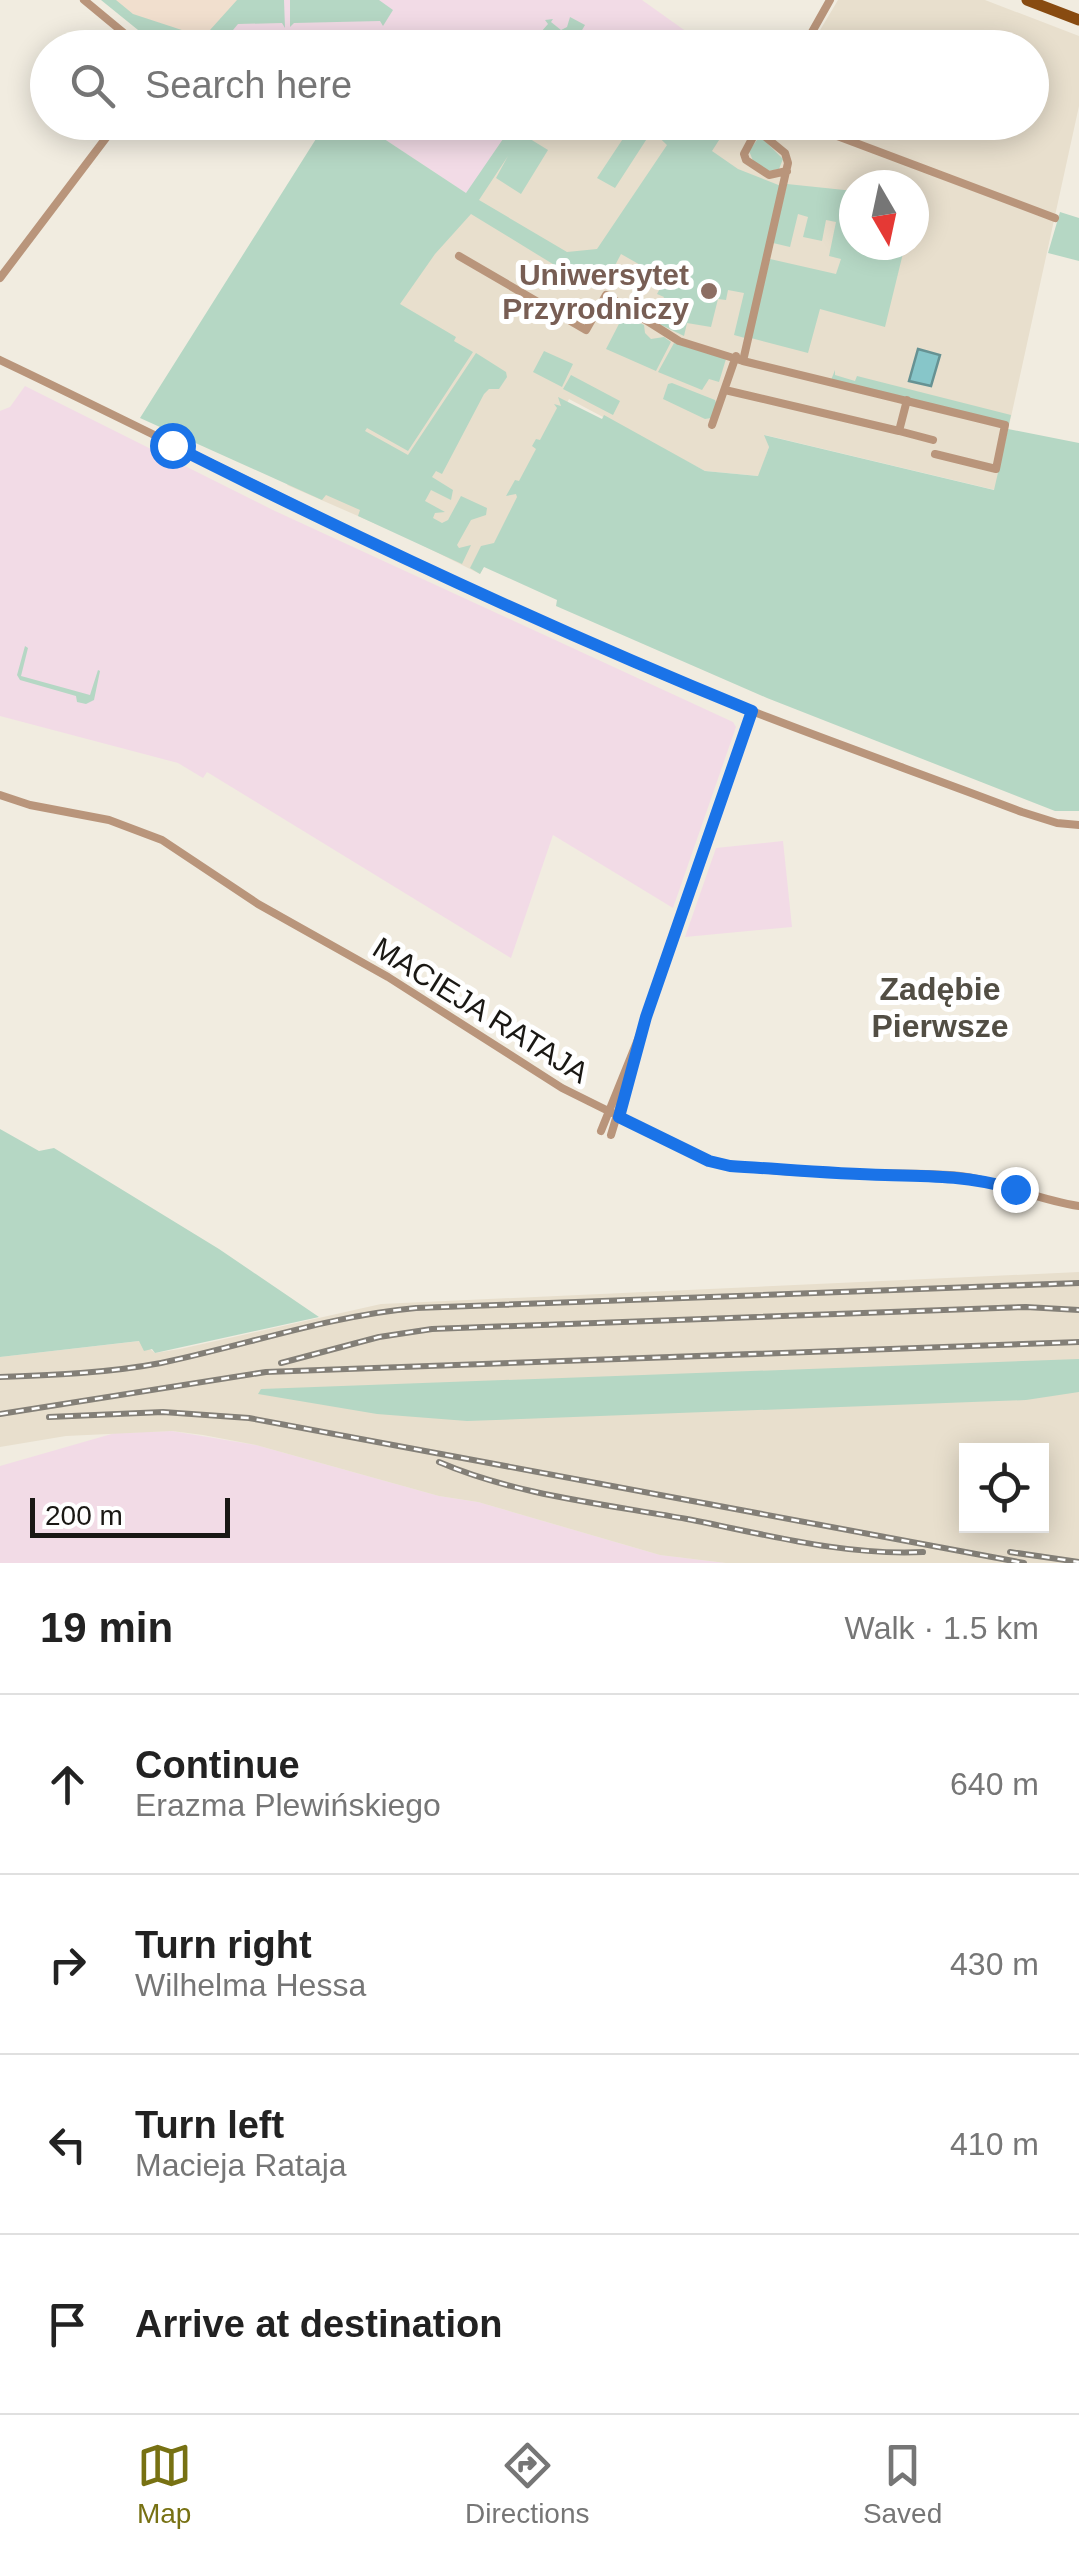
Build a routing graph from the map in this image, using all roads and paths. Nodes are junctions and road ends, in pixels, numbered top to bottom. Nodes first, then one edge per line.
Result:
1 (84, 0) edge
2 (830, 0) edge
3 (1027, 0) edge
4 (1079, 20) edge
5 (120, 30) edge
6 (813, 30) edge
7 (104, 140) edge
8 (752, 140) edge
9 (773, 140) edge
10 (848, 140) edge
11 (787, 171) junction
12 (1055, 218) dead end
13 (460, 256) dead end
14 (0, 278) edge
15 (0, 358) edge
16 (740, 358) junction
17 (725, 390) junction
18 (907, 400) junction
19 (712, 425) dead end
20 (899, 431) junction
21 (933, 440) dead end
22 (935, 454) dead end
23 (752, 711) junction
24 (0, 796) edge
25 (1079, 825) edge
26 (614, 1115) junction
27 (606, 1133) dead end
28 (1079, 1206) edge

1 - 5 street
2 - 6 street
3 - 4 main road
7 - 14 street
8 - 11 street
9 - 11 street
10 - 12 street
11 - 16 street
13 - 16 street
15 - 23 street
16 - 17 street
16 - 18 street
17 - 19 street
17 - 20 street
18 - 20 street
18 - 22 street
20 - 21 street
23 - 25 street
23 - 26 street
24 - 26 street, MACIEJA RATAJA
26 - 27 street
26 - 28 street, MACIEJA RATAJA

